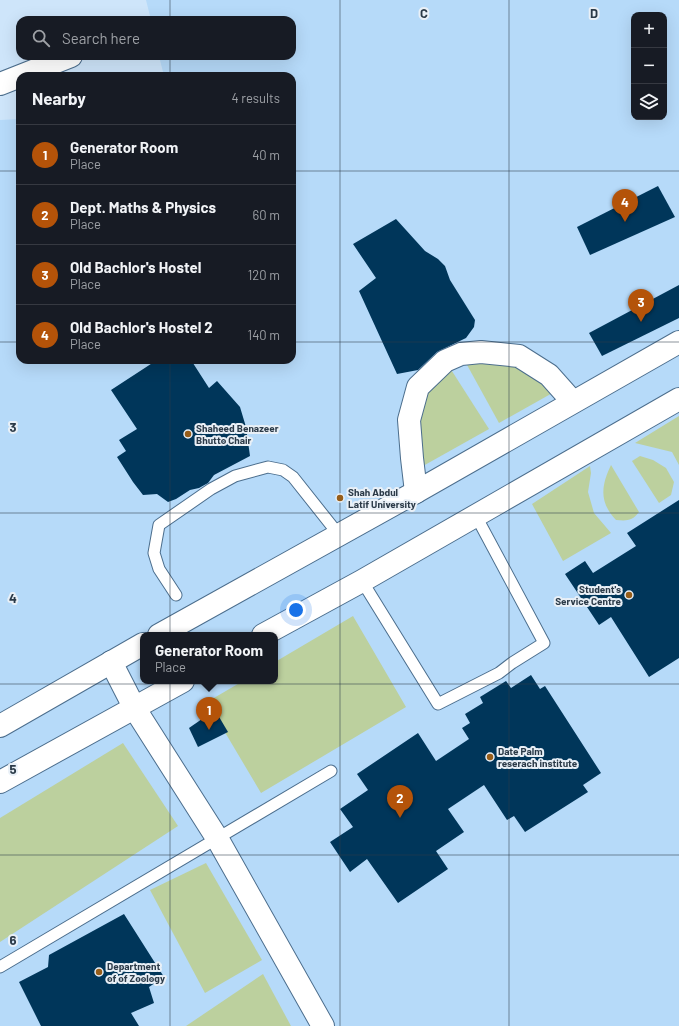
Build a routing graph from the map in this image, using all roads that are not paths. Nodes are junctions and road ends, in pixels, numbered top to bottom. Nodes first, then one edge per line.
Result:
1 (61, 60) edge
2 (30, 72) edge
3 (16, 78) edge
4 (0, 84) edge
5 (679, 342) edge
6 (679, 399) edge
7 (573, 402) junction
8 (416, 492) junction
9 (476, 516) junction
10 (339, 535) junction
11 (362, 581) junction
12 (176, 594) dead end
13 (164, 632) edge
14 (268, 632) edge
15 (140, 646) edge
16 (110, 662) junction
17 (178, 684) edge
18 (135, 709) junction
19 (0, 726) edge
20 (331, 771) dead end
21 (0, 782) edge
22 (216, 838) junction
23 (0, 967) edge
24 (323, 1026) edge

1 - 2 street
3 - 4 street
5 - 7 street
6 - 9 street
7 - 8 street
7 - 8 street
8 - 10 street
9 - 11 street
9 - 11 lane
10 - 12 lane
10 - 13 street
11 - 14 street
15 - 16 street
16 - 18 street
16 - 19 street
17 - 18 street
18 - 21 street
18 - 22 street
20 - 22 lane
22 - 23 lane
22 - 24 street

